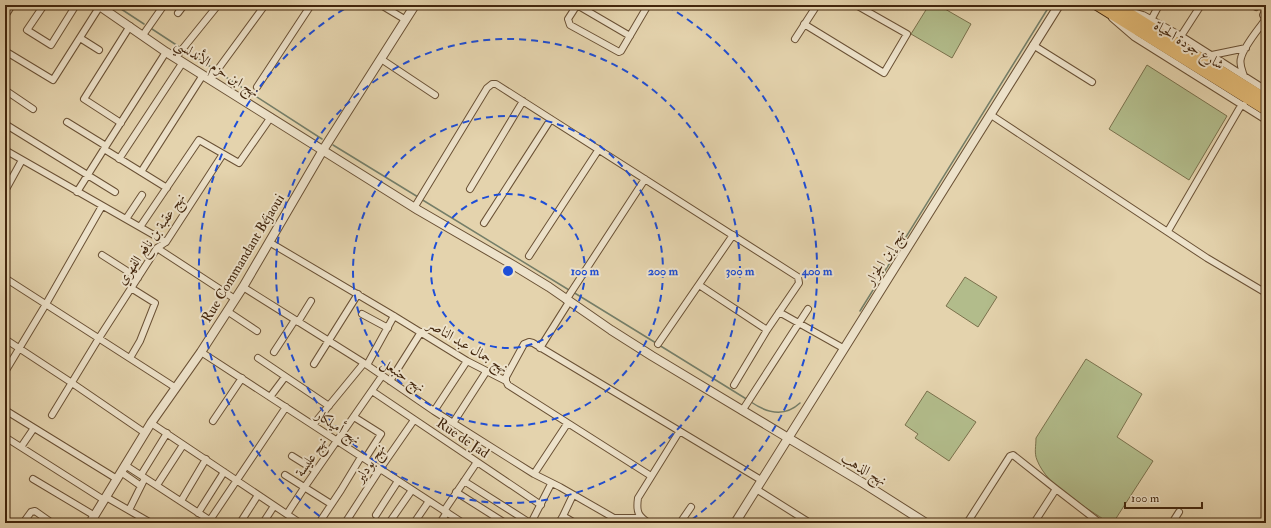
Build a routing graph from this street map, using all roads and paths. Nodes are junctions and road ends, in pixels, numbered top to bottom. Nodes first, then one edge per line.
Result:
1 (12, 5) edge
2 (44, 5) edge
3 (76, 5) edge
4 (99, 5) edge
5 (164, 5) edge
6 (184, 5) edge
7 (218, 5) edge
8 (265, 5) edge
9 (311, 5) edge
10 (381, 5) edge
11 (415, 5) edge
12 (648, 5) edge
13 (817, 5) edge
14 (856, 5) edge
15 (1059, 5) edge
16 (1096, 5) edge
17 (1159, 5) edge
18 (1201, 5) edge
19 (1117, 6) edge
20 (1266, 9) edge
21 (1106, 11) junction
22 (178, 13) dead end
23 (5, 16) edge
24 (406, 20) junction
25 (1151, 20) junction
26 (1266, 20) edge
27 (804, 24) junction
28 (130, 26) junction
29 (143, 35) junction
30 (630, 36) junction
31 (1181, 36) junction
32 (80, 38) junction
33 (795, 39) dead end
34 (1034, 46) junction
35 (1246, 48) junction
36 (99, 50) dead end
37 (5, 51) edge
38 (166, 52) junction
39 (181, 54) junction
40 (1212, 55) junction
41 (381, 59) junction
42 (203, 74) junction
43 (1244, 76) junction
44 (210, 80) junction
45 (1092, 82) dead end
46 (257, 88) dead end
47 (6, 93) edge
48 (435, 95) dead end
49 (1264, 99) edge
50 (523, 101) junction
51 (1242, 105) junction
52 (34, 109) dead end
53 (991, 115) junction
54 (271, 117) junction
55 (551, 119) junction
56 (1266, 120) edge
57 (66, 122) dead end
58 (121, 123) junction
59 (5, 124) edge
60 (105, 148) junction
61 (599, 149) junction
62 (5, 150) edge
63 (323, 150) junction
64 (223, 154) junction
65 (119, 159) junction
66 (22, 160) junction
67 (141, 172) junction
68 (88, 175) junction
69 (645, 179) junction
70 (167, 188) junction
71 (470, 189) dead end
72 (5, 191) edge
73 (78, 192) junction
74 (115, 192) dead end
75 (142, 195) dead end
76 (102, 206) junction
77 (414, 208) junction
78 (126, 220) junction
79 (484, 223) dead end
80 (140, 228) junction
81 (1168, 231) junction
82 (733, 235) junction
83 (166, 242) junction
84 (269, 242) junction
85 (157, 248) junction
86 (102, 255) dead end
87 (529, 256) dead end
88 (5, 278) edge
89 (138, 278) junction
90 (699, 285) junction
91 (243, 287) junction
92 (131, 288) junction
93 (1266, 293) edge
94 (358, 294) junction
95 (570, 296) junction
96 (235, 299) junction
97 (311, 301) dead end
98 (46, 304) junction
99 (808, 309) dead end
100 (227, 311) junction
101 (779, 312) junction
102 (362, 314) dead end
103 (394, 316) junction
104 (297, 321) junction
105 (799, 324) junction
106 (388, 328) junction
107 (768, 330) junction
108 (257, 331) dead end
109 (421, 332) junction
110 (99, 338) junction
111 (5, 339) edge
112 (329, 341) junction
113 (658, 344) dead end
114 (20, 348) junction
115 (540, 348) junction
116 (843, 348) junction
117 (201, 352) junction
118 (274, 352) dead end
119 (130, 358) junction
120 (258, 358) dead end
121 (467, 361) junction
122 (314, 364) dead end
123 (365, 364) junction
124 (5, 372) edge
125 (486, 372) junction
126 (382, 376) junction
127 (285, 377) junction
128 (242, 378) junction
129 (390, 381) junction
130 (506, 381) junction
131 (72, 383) junction
132 (734, 385) dead end
133 (176, 388) junction
134 (372, 391) junction
135 (270, 397) junction
136 (329, 406) junction
137 (286, 407) junction
138 (5, 410) edge
139 (434, 411) junction
140 (742, 411) junction
141 (52, 415) dead end
142 (354, 417) junction
143 (414, 420) junction
144 (213, 421) dead end
145 (152, 423) junction
146 (454, 423) junction
147 (567, 424) junction
148 (313, 425) junction
149 (34, 428) junction
150 (679, 432) junction
151 (167, 433) junction
152 (145, 434) junction
153 (5, 437) edge
154 (788, 437) junction
155 (337, 441) junction
156 (183, 445) junction
157 (21, 447) junction
158 (292, 456) dead end
159 (363, 458) junction
160 (206, 459) junction
161 (477, 462) junction
162 (380, 469) junction
163 (121, 472) junction
164 (224, 472) junction
165 (316, 472) junction
166 (534, 474) junction
167 (285, 475) dead end
168 (651, 476) junction
169 (143, 477) junction
170 (34, 479) dead end
171 (761, 480) junction
172 (238, 481) junction
173 (398, 481) junction
174 (464, 481) junction
175 (551, 484) junction
176 (157, 485) junction
177 (141, 486) junction
178 (304, 488) junction
179 (756, 489) junction
180 (1056, 489) junction
181 (412, 490) junction
182 (456, 492) junction
183 (258, 494) junction
184 (573, 495) junction
185 (105, 499) junction
186 (181, 501) junction
187 (429, 501) junction
188 (541, 505) junction
189 (274, 506) junction
190 (330, 507) junction
191 (691, 507) dead end
192 (129, 510) junction
193 (445, 512) junction
194 (1179, 512) dead end
195 (198, 513) junction
196 (376, 515) dead end
197 (563, 516) junction
198 (290, 518) edge
199 (641, 518) junction
200 (93, 519) edge
201 (210, 520) edge
202 (612, 521) edge
203 (1091, 521) edge
204 (348, 522) edge
205 (23, 523) edge
206 (52, 523) edge
207 (151, 523) edge
208 (201, 523) edge
209 (240, 523) edge
210 (263, 523) edge
211 (300, 523) edge
212 (319, 523) edge
213 (389, 523) edge
214 (414, 523) edge
215 (440, 523) edge
216 (463, 523) edge
217 (505, 523) edge
218 (530, 523) edge
219 (559, 523) edge
220 (575, 523) edge
221 (649, 523) edge
222 (680, 523) edge
223 (735, 523) edge
224 (810, 523) edge
225 (926, 523) edge
226 (967, 523) edge
227 (1034, 523) edge
228 (1100, 523) edge
229 (1172, 523) edge

1 - 23 street
2 - 3 street
4 - 28 street, نهج ابن حزم الأندلسي
4 - 32 street
5 - 29 street
6 - 22 street
7 - 39 street
8 - 44 street
9 - 46 street
10 - 24 street
11 - 24 street, Rue Commandant Béjaoui
12 - 30 street
13 - 27 street
14 - 27 street
15 - 34 street, نهج إبن الجزار
16 - 21 highway, شارع جودة الحياة
17 - 25 street
18 - 31 street
19 - 25 street
19 - 49 highway, شارع جودة الحياة
20 - 26 street
21 - 49 highway, شارع جودة الحياة
21 - 51 street
24 - 41 street, Rue Commandant Béjaoui
25 - 31 street
26 - 35 street
27 - 33 street
28 - 29 street, نهج ابن حزم الأندلسي
28 - 58 street
29 - 38 street, نهج ابن حزم الأندلسي
30 - 30 street
31 - 40 street
32 - 36 street
32 - 37 street
34 - 45 street
34 - 53 street, نهج إبن الجزار
35 - 40 street
35 - 43 street
38 - 39 street, نهج ابن حزم الأندلسي
38 - 58 street
39 - 42 street, نهج ابن حزم الأندلسي
39 - 65 street
40 - 43 street
41 - 48 street
41 - 63 street, Rue Commandant Béjaoui
42 - 44 street, نهج ابن حزم الأندلسي
42 - 67 street
43 - 49 street
44 - 54 street, نهج ابن حزم الأندلسي
47 - 52 street
49 - 51 street
50 - 55 street
50 - 71 street
50 - 77 street
51 - 56 street
51 - 81 street
53 - 81 street
53 - 116 street, نهج إبن الجزار
54 - 63 street, نهج ابن حزم الأندلسي
54 - 64 street
55 - 61 street
55 - 79 street
57 - 60 street
58 - 60 street
59 - 68 street
60 - 65 street
60 - 68 street
61 - 69 street
61 - 87 street
62 - 66 street
63 - 77 street, نهج ابن حزم الأندلسي
63 - 84 street, Rue Commandant Béjaoui
64 - 70 street
64 - 83 street, نهج عقبة بن نافع الفهري
65 - 67 street
66 - 72 street
66 - 73 street
67 - 70 street
68 - 73 street
68 - 74 street
69 - 82 street
69 - 95 street
70 - 80 street
73 - 76 street
75 - 78 street
76 - 78 street
76 - 98 street
77 - 95 street, نهج ابن حزم الأندلسي
78 - 80 street
80 - 83 street
81 - 93 street
82 - 90 street
82 - 101 street
83 - 85 street, نهج عقبة بن نافع الفهري
84 - 91 street, Rue Commandant Béjaoui
84 - 94 street, نهج جمال عبد الناصر
85 - 89 street, نهج عقبة بن نافع الفهري
85 - 96 street
86 - 89 street
88 - 98 street
89 - 92 street, نهج عقبة بن نافع الفهري
90 - 107 street
90 - 113 street
91 - 96 street, Rue Commandant Béjaoui
91 - 104 street, نهج حنبعل
92 - 110 street, نهج عقبة بن نافع الفهري
92 - 119 street
94 - 103 street, نهج جمال عبد الناصر
94 - 112 street
95 - 115 street
95 - 140 street, نهج الذهب
96 - 100 street, Rue Commandant Béjaoui
97 - 104 street
98 - 110 street
98 - 114 street
99 - 105 street
100 - 108 street
100 - 117 street, Rue Commandant Béjaoui
101 - 105 street
101 - 107 street
102 - 106 street
103 - 106 street
103 - 109 street, نهج جمال عبد الناصر
104 - 112 street, نهج حنبعل
104 - 118 street
105 - 116 street
105 - 140 street
106 - 123 street
107 - 132 street
109 - 121 street, نهج جمال عبد الناصر
109 - 129 street
110 - 119 street
110 - 131 street, نهج عقبة بن نافع الفهري
111 - 114 street
112 - 122 street
112 - 123 street, نهج حنبعل
114 - 124 street
114 - 131 street
115 - 130 street
115 - 150 street
116 - 154 street, نهج إبن الجزار
117 - 128 street, نهج أميلكار
117 - 133 street, Rue Commandant Béjaoui
119 - 133 street
120 - 127 street
121 - 125 street, نهج جمال عبد الناصر
121 - 139 street
123 - 126 street, نهج حنبعل
123 - 136 street
125 - 130 street, نهج جمال عبد الناصر
125 - 146 street
126 - 129 street, نهج حنبعل
126 - 134 street, نهج عليسة
127 - 135 street
127 - 136 street
128 - 135 street, نهج أميلكار
128 - 144 street
129 - 139 street, نهج حنبعل
130 - 147 street, نهج جمال عبد الناصر
131 - 141 street, نهج عقبة بن نافع الفهري
131 - 152 street
133 - 145 street, Rue Commandant Béjaoui
134 - 142 street, نهج عليسة
134 - 143 street, Rue de Jad
135 - 137 street, نهج أميلكار
136 - 148 street
137 - 148 street, نهج أميلكار
137 - 172 street
138 - 149 street
139 - 146 street, نهج حنبعل
140 - 154 street, نهج الذهب
142 - 155 street, نهج عليسة
142 - 159 street
143 - 161 street, Rue de Jad
143 - 162 street, نهج بودلير
145 - 151 street
145 - 152 street, Rue Commandant Béjaoui
146 - 166 street, نهج حنبعل
147 - 166 street
147 - 168 street, نهج جمال عبد الناصر
148 - 155 street, نهج أميلكار
149 - 157 street
149 - 163 street
150 - 168 street
150 - 171 street
151 - 156 street
151 - 169 street
152 - 163 street, Rue Commandant Béjaoui
153 - 157 street
154 - 171 street, نهج إبن الجزار
154 - 225 street, نهج الذهب
155 - 159 street, نهج أميلكار
155 - 165 street, نهج عليسة
156 - 160 street
156 - 176 street
157 - 185 street
158 - 165 street
159 - 162 street, نهج أميلكار
159 - 190 street
160 - 164 street
160 - 186 street
161 - 174 street
161 - 188 street, Rue de Jad
162 - 173 street, نهج أميلكار
162 - 204 street, نهج بودلير
163 - 169 street
163 - 177 street
163 - 185 street, Rue Commandant Béjaoui
164 - 172 street
164 - 195 street
165 - 178 street, نهج عليسة
166 - 175 street, نهج حنبعل
167 - 178 street
168 - 199 street
169 - 176 street
169 - 177 street
170 - 200 street
171 - 179 street, نهج إبن الجزار
172 - 183 street
172 - 201 street
173 - 181 street, نهج أميلكار
173 - 196 street
174 - 182 street
174 - 218 street
175 - 184 street, نهج حنبعل
175 - 188 street
176 - 186 street
177 - 192 street
178 - 190 street
178 - 198 street, نهج عليسة
179 - 223 street, نهج إبن الجزار
179 - 224 street
180 - 203 street
180 - 226 street
180 - 227 street
181 - 187 street, نهج أميلكار
181 - 213 street
182 - 193 street
182 - 217 street
183 - 189 street
183 - 209 street
184 - 197 street
184 - 202 street, نهج حنبعل
185 - 192 street
185 - 200 street, Rue Commandant Béjaoui
186 - 195 street
187 - 193 street, نهج أميلكار
187 - 214 street
188 - 218 street
189 - 198 street
189 - 210 street
190 - 212 street
191 - 222 street
192 - 207 street
193 - 215 street
193 - 216 street, نهج أميلكار
194 - 229 street
195 - 201 street
197 - 219 street
197 - 220 street
198 - 211 street
199 - 202 street
199 - 221 street
201 - 208 street
203 - 228 street
205 - 206 street

